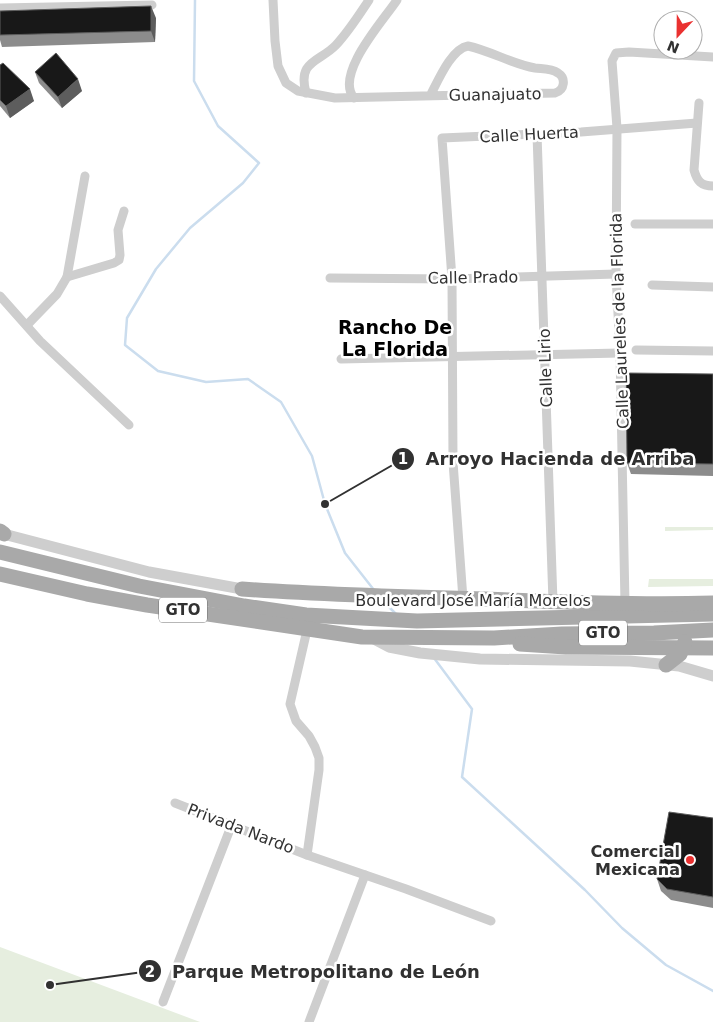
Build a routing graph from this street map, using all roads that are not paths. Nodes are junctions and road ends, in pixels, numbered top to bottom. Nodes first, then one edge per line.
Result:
1 (273, 0) edge
2 (369, 0) edge
3 (397, 0) edge
4 (152, 5) edge
5 (0, 8) edge
6 (713, 57) edge
7 (306, 93) junction
8 (430, 96) junction
9 (354, 98) junction
10 (699, 102) dead end
11 (697, 123) junction
12 (617, 128) junction
13 (537, 134) junction
14 (85, 176) dead end
15 (713, 186) edge
16 (124, 211) dead end
17 (635, 224) dead end
18 (713, 224) edge
19 (616, 274) junction
20 (542, 276) junction
21 (67, 277) junction
22 (330, 278) dead end
23 (452, 278) junction
24 (652, 285) dead end
25 (713, 288) edge
26 (0, 296) edge
27 (27, 325) junction
28 (636, 350) dead end
29 (713, 352) edge
30 (620, 353) junction
31 (546, 354) junction
32 (453, 358) junction
33 (341, 359) dead end
34 (128, 425) dead end
35 (1, 533) edge
36 (0, 552) edge
37 (0, 574) edge
38 (242, 589) junction
39 (463, 599) junction
40 (554, 602) junction
41 (713, 603) edge
42 (625, 604) junction
43 (653, 604) junction
44 (294, 614) junction
45 (713, 614) edge
46 (307, 630) junction
47 (713, 630) edge
48 (368, 636) junction
49 (494, 638) junction
50 (713, 648) edge
51 (666, 665) junction
52 (713, 676) edge
53 (175, 802) dead end
54 (232, 824) junction
55 (307, 854) junction
56 (365, 875) junction
57 (491, 921) dead end
58 (163, 1002) dead end
59 (309, 1022) edge

1 - 7 street, Guanajuato
2 - 7 street
3 - 9 street
4 - 5 street
6 - 12 street, Calle Laureles de la Florida
7 - 9 street, Guanajuato
8 - 8 street, Guanajuato
8 - 9 street, Guanajuato
10 - 11 street
11 - 12 street, Calle Huerta
11 - 15 street
12 - 13 street, Calle Huerta
12 - 19 street, Calle Laureles de la Florida
13 - 20 street, Calle Lirio
13 - 23 street, Calle Huerta
14 - 21 street
16 - 21 street
17 - 18 street
19 - 20 street, Calle Prado
19 - 30 street, Calle Laureles de la Florida
20 - 23 street, Calle Prado
20 - 31 street, Calle Lirio
21 - 27 street
22 - 23 street, Calle Prado
23 - 32 street
24 - 25 street
26 - 27 street
27 - 34 street
28 - 29 street
30 - 31 street
30 - 42 street, Calle Laureles de la Florida
31 - 32 street
31 - 40 street, Calle Lirio
32 - 33 street
32 - 39 street
35 - 38 street
36 - 44 main road, Boulevard José María Morelos / GTO
37 - 46 main road, Boulevard José María Morelos / GTO
38 - 39 main road
38 - 44 main road
39 - 40 main road
40 - 42 main road
41 - 43 main road
42 - 43 main road
43 - 51 main road
44 - 45 main road, Boulevard José María Morelos / GTO
46 - 48 main road, Boulevard José María Morelos / GTO
46 - 55 street
47 - 49 main road, Boulevard José María Morelos / GTO
48 - 49 main road, Boulevard José María Morelos / GTO
48 - 51 street, Boulevard José María Morelos
49 - 50 main road
51 - 52 street, Boulevard José María Morelos
53 - 54 street, Privada Nardo
54 - 55 street, Privada Nardo
54 - 58 street
55 - 56 street, Privada Nardo
56 - 57 street, Privada Nardo
56 - 59 street

